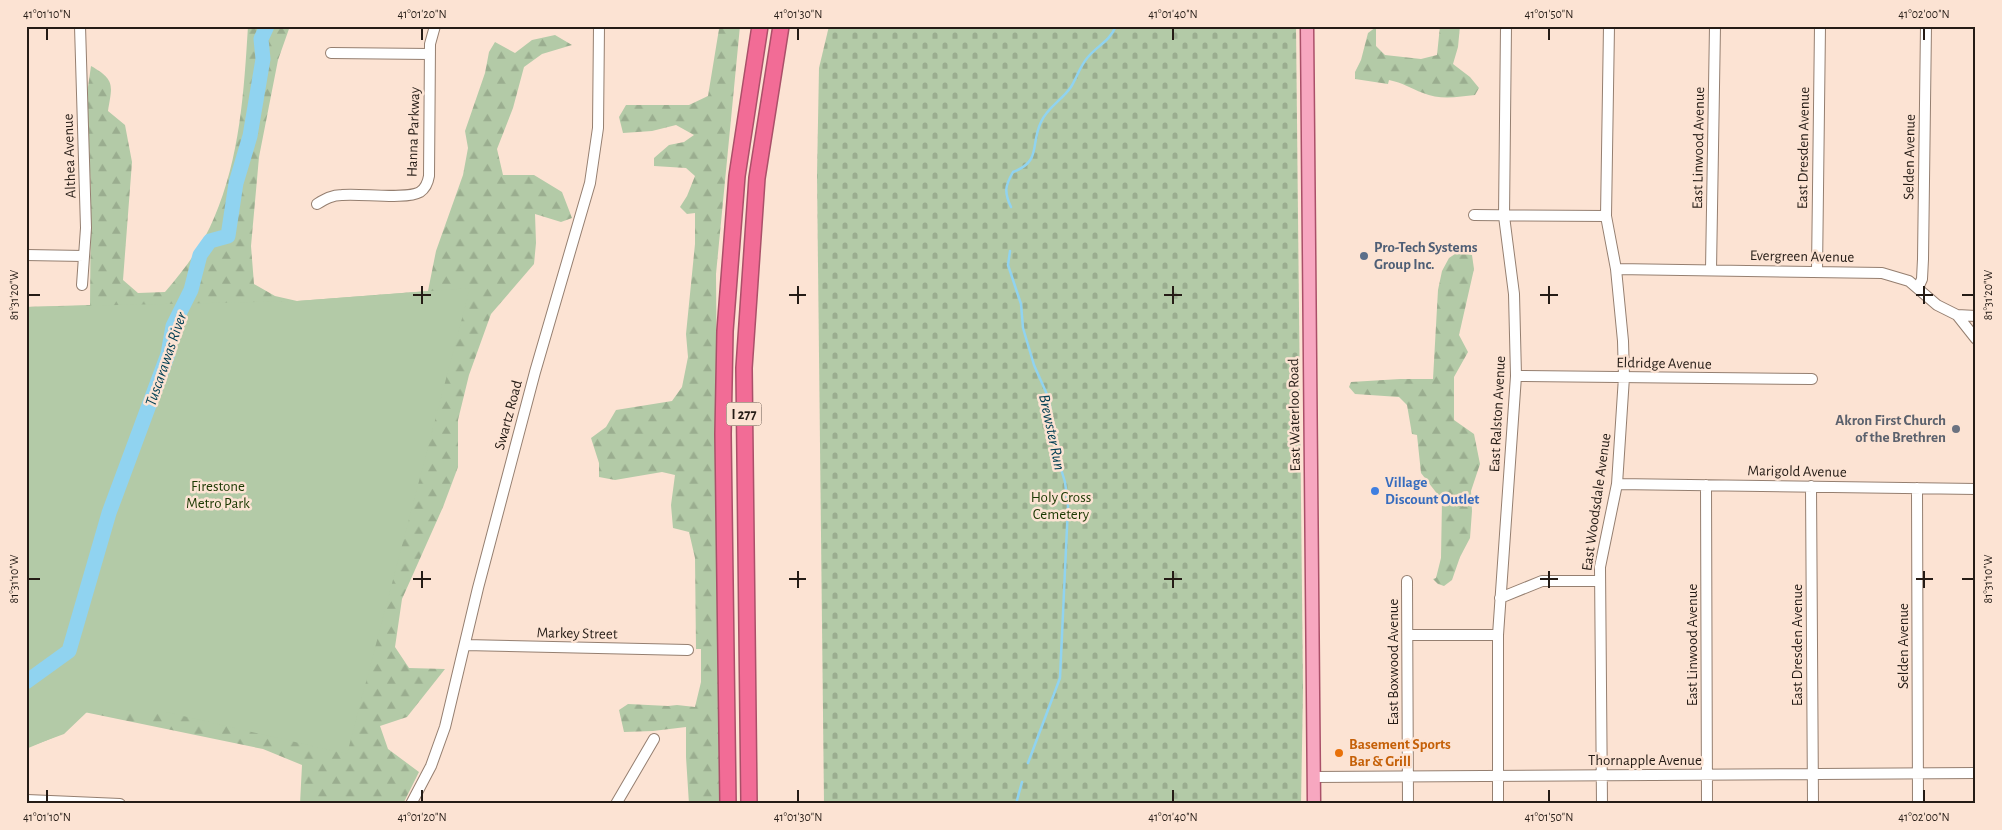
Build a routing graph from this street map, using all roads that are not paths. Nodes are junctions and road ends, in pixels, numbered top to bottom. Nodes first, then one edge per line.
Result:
1 (80, 26) edge
2 (434, 26) edge
3 (599, 26) edge
4 (760, 26) edge
5 (781, 26) edge
6 (1307, 26) edge
7 (1506, 26) edge
8 (1609, 26) edge
9 (1715, 26) edge
10 (1820, 26) edge
11 (1926, 26) edge
12 (330, 53) dead end
13 (430, 54) junction
14 (317, 204) dead end
15 (1474, 215) dead end
16 (1504, 216) junction
17 (1606, 216) junction
18 (26, 255) edge
19 (84, 256) junction
20 (1616, 269) junction
21 (1711, 270) junction
22 (1817, 271) junction
23 (82, 285) dead end
24 (1918, 288) junction
25 (1957, 315) junction
26 (1976, 316) edge
27 (1976, 340) edge
28 (1516, 376) junction
29 (1624, 377) junction
30 (1812, 379) dead end
31 (1617, 484) junction
32 (1706, 485) junction
33 (1811, 486) junction
34 (1917, 488) junction
35 (1976, 488) edge
36 (1407, 581) dead end
37 (1600, 581) junction
38 (1500, 598) junction
39 (1408, 635) junction
40 (1498, 635) junction
41 (465, 645) junction
42 (688, 650) dead end
43 (654, 739) dead end
44 (1918, 773) junction
45 (1976, 773) edge
46 (1707, 774) junction
47 (1812, 774) junction
48 (1602, 775) junction
49 (1498, 776) junction
50 (1314, 777) junction
51 (1408, 777) junction
52 (27, 800) edge
53 (120, 804) edge
54 (411, 804) edge
55 (616, 804) edge
56 (728, 804) edge
57 (749, 804) edge
58 (1314, 804) edge
59 (1408, 804) edge
60 (1498, 804) edge
61 (1602, 804) edge
62 (1708, 804) edge
63 (1813, 804) edge
64 (1918, 804) edge

1 - 19 street, Althea Avenue
2 - 13 street, Hanna Parkway
3 - 41 street, Swartz Road
4 - 56 highway, I 277
5 - 57 highway, I 277
6 - 50 main road, East Waterloo Road
7 - 16 street, East Ralston Avenue
8 - 17 street, East Woodsdale Avenue
9 - 21 street, East Linwood Avenue
10 - 22 street, East Dresden Avenue
11 - 24 street, Selden Avenue
12 - 13 street
13 - 14 street, Hanna Parkway
15 - 16 street
16 - 17 street
16 - 28 street, East Ralston Avenue
17 - 20 street, East Woodsdale Avenue
18 - 19 street
19 - 23 street, Althea Avenue
20 - 21 street, Evergreen Avenue
20 - 29 street, East Woodsdale Avenue
21 - 22 street, Evergreen Avenue
22 - 24 street, Evergreen Avenue
24 - 25 street, Evergreen Avenue
25 - 26 street, Evergreen Avenue
25 - 27 street
28 - 29 street, Eldridge Avenue
28 - 38 street, East Ralston Avenue
29 - 30 street, Eldridge Avenue
29 - 31 street, East Woodsdale Avenue
31 - 32 street, Marigold Avenue
31 - 37 street, East Woodsdale Avenue
32 - 33 street, Marigold Avenue
32 - 46 street, East Linwood Avenue
33 - 34 street, Marigold Avenue
33 - 47 street, East Dresden Avenue
34 - 35 street, Marigold Avenue
34 - 44 street, Selden Avenue
36 - 39 street, East Boxwood Avenue
37 - 38 street
37 - 48 street, East Woodsdale Avenue
38 - 40 street, East Ralston Avenue
39 - 40 street
39 - 51 street, East Boxwood Avenue
40 - 49 street, East Ralston Avenue
41 - 42 street, Markey Street
41 - 54 street, Swartz Road
43 - 55 street
44 - 45 street, Thornapple Avenue
44 - 47 street, Thornapple Avenue
44 - 64 street, Selden Avenue
46 - 47 street, Thornapple Avenue
46 - 48 street, Thornapple Avenue
46 - 62 street, East Linwood Avenue
47 - 63 street, East Dresden Avenue
48 - 49 street, Thornapple Avenue
48 - 61 street, East Woodsdale Avenue
49 - 51 street, Thornapple Avenue
49 - 60 street, East Ralston Avenue
50 - 51 street, Thornapple Avenue
50 - 58 main road, East Waterloo Road
51 - 59 street, East Boxwood Avenue
52 - 53 street

